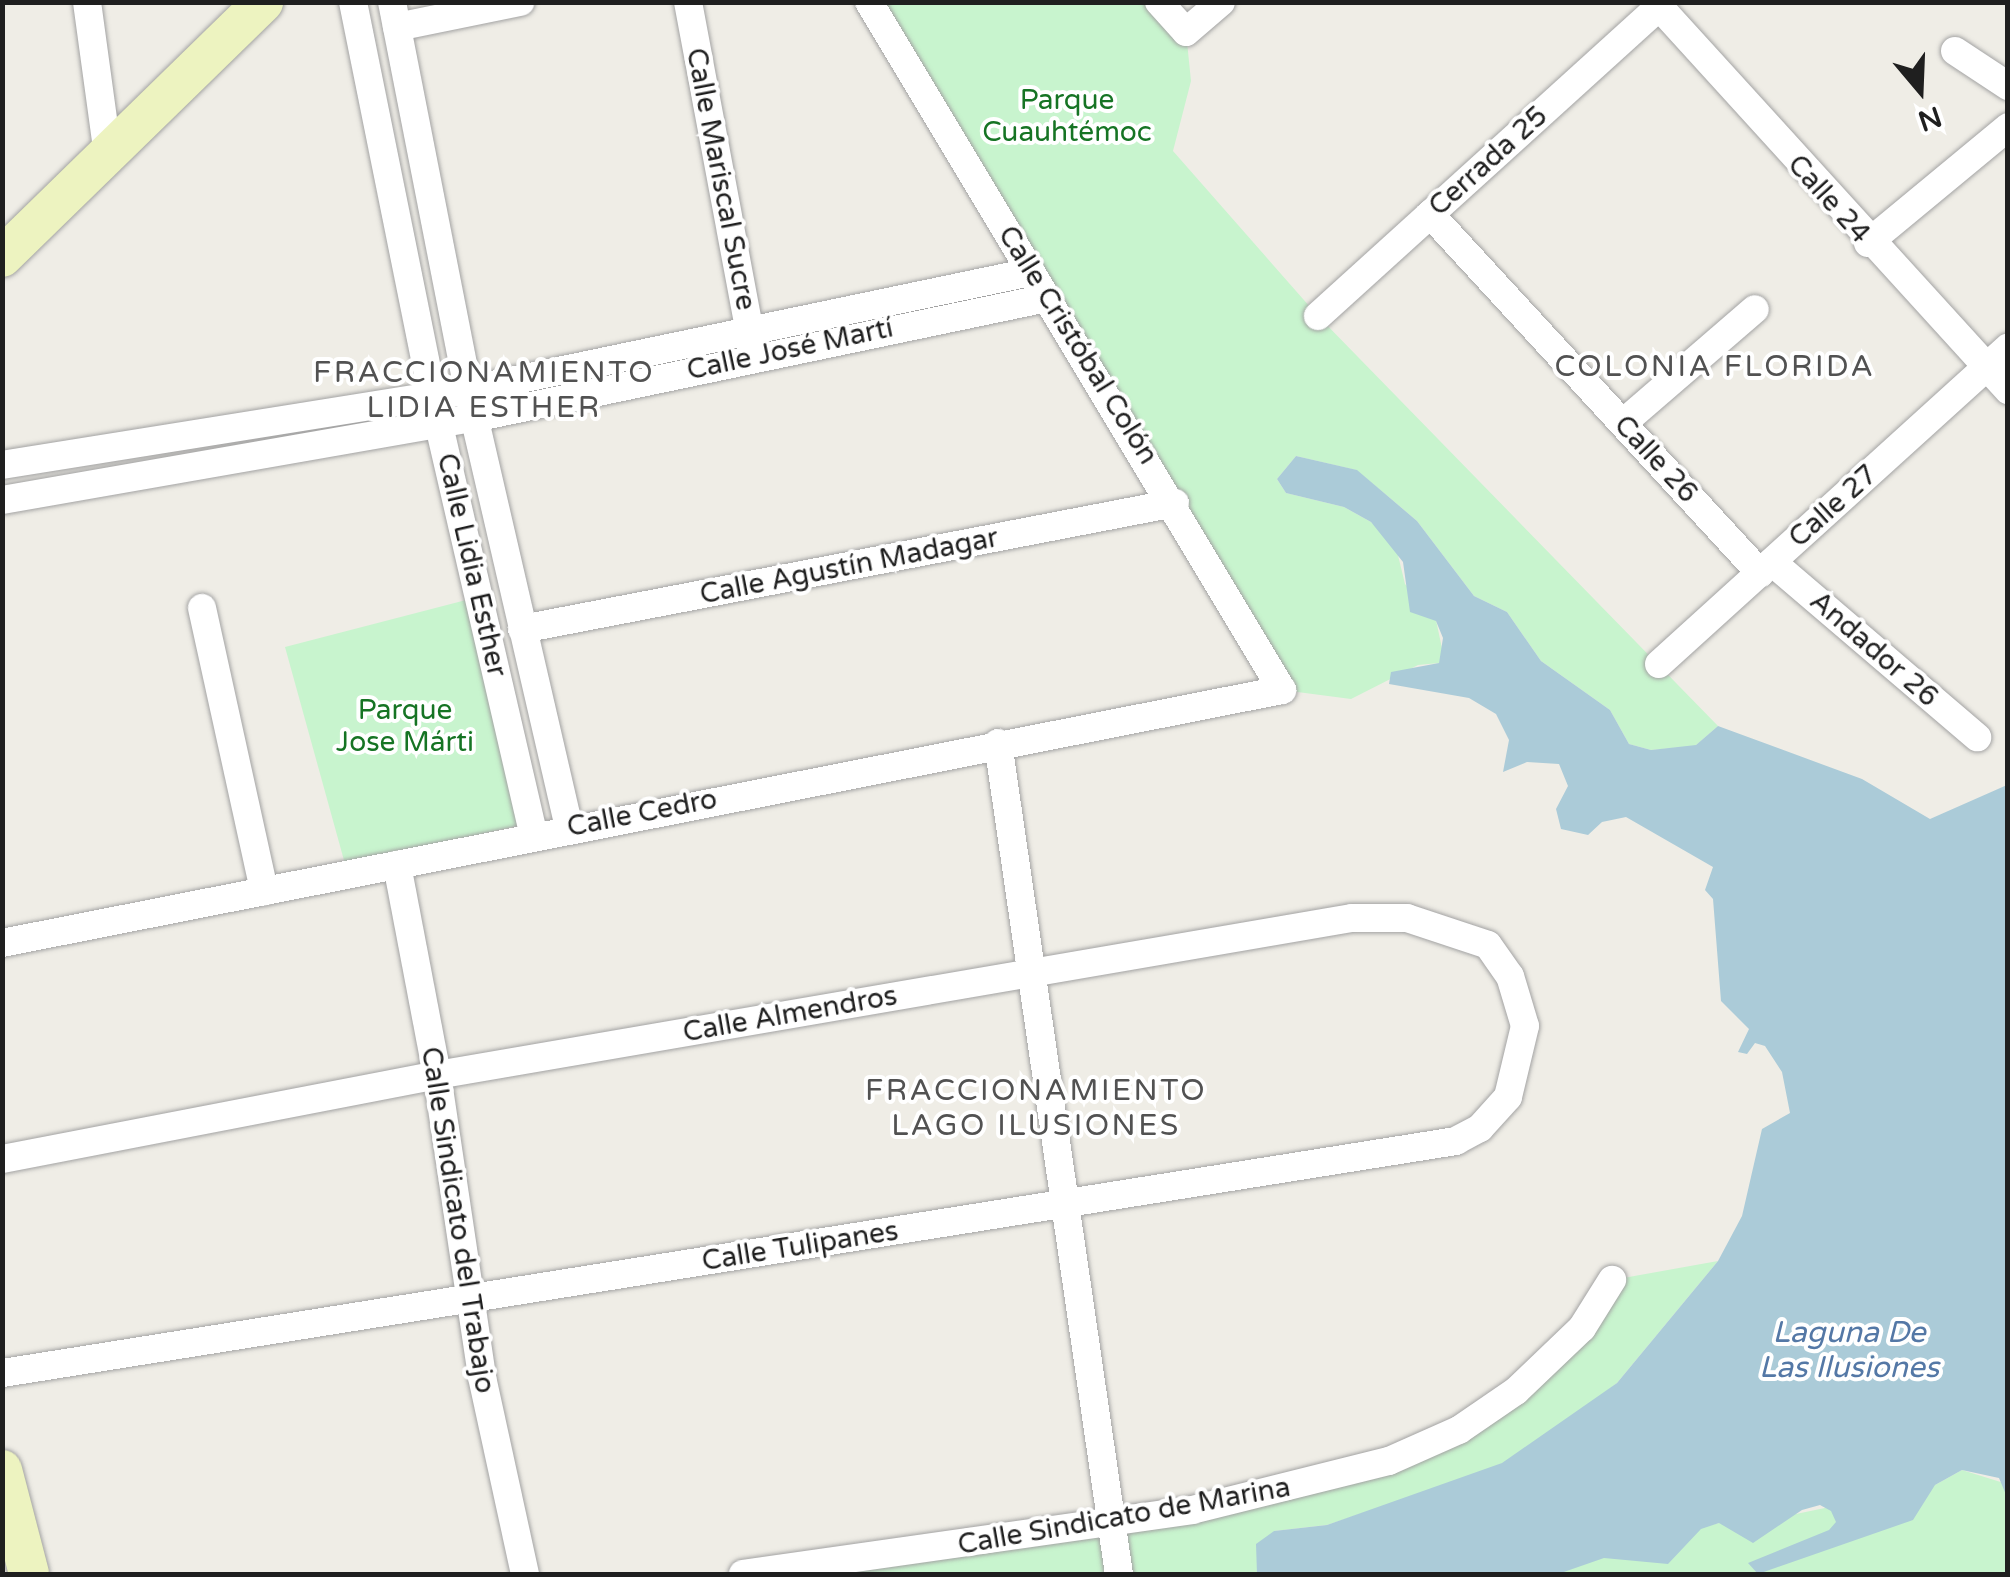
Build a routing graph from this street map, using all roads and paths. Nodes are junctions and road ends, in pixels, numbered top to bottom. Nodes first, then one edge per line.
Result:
1 (87, 2) edge
2 (263, 2) edge
3 (353, 2) edge
4 (520, 2) edge
5 (688, 2) edge
6 (869, 2) edge
7 (1159, 2) edge
8 (1221, 2) edge
9 (1657, 4) edge
10 (394, 15) edge
11 (1955, 51) dead end
12 (2008, 86) edge
13 (2008, 126) edge
14 (108, 156) junction
15 (1430, 214) junction
16 (1868, 243) junction
17 (2, 257) edge
18 (1031, 272) junction
19 (1047, 298) junction
20 (1755, 308) dead end
21 (1318, 316) dead end
22 (751, 342) junction
23 (2008, 348) edge
24 (1986, 367) junction
25 (468, 390) junction
26 (2008, 390) edge
27 (432, 395) junction
28 (474, 418) junction
29 (1623, 423) junction
30 (439, 425) junction
31 (2, 465) edge
32 (2, 500) edge
33 (1175, 502) junction
34 (1766, 567) junction
35 (202, 608) dead end
36 (522, 629) junction
37 (1660, 664) dead end
38 (1282, 690) joint
39 (1977, 736) dead end
40 (998, 744) junction
41 (570, 827) junction
42 (532, 834) junction
43 (397, 865) junction
44 (264, 891) junction
45 (2, 943) edge
46 (1028, 972) junction
47 (1524, 1026) joint
48 (438, 1076) junction
49 (2, 1160) edge
50 (1063, 1204) junction
51 (1612, 1280) dead end
52 (469, 1298) junction
53 (2, 1373) edge
54 (2, 1470) edge
55 (1110, 1524) junction
56 (29, 1574) edge
57 (525, 1574) edge
58 (743, 1574) edge
59 (1119, 1574) edge

1 - 14 street
2 - 14 main road
3 - 27 street, Calle Lidia Esther
4 - 10 street
5 - 22 street, Calle Mariscal Sucre
6 - 18 street, Calle Cristóbal Colón
7 - 8 street
9 - 15 street, Cerrada 25
9 - 16 street, Calle 24
10 - 25 street, Calle Lidia Esther
11 - 12 street
13 - 16 street
14 - 17 main road
15 - 21 street, Cerrada 25
15 - 29 street, Calle 26
16 - 24 street, Calle 24
18 - 19 street, Calle Cristóbal Colón
18 - 22 street, Calle José Martí
19 - 22 street, Calle José Martí
19 - 33 street, Calle Cristóbal Colón
20 - 29 street
22 - 25 street, Calle José Martí
22 - 28 street, Calle José Martí
23 - 24 street, Calle 27
24 - 26 street, Calle 24
24 - 34 street, Calle 27
25 - 27 street, Calle José Martí
25 - 28 street, Calle Lidia Esther
27 - 30 street, Calle Lidia Esther
27 - 31 street, Calle José Martí
28 - 30 street, Calle José Martí
28 - 36 street, Calle Lidia Esther
29 - 34 street, Calle 26
30 - 32 street, Calle José Martí
30 - 42 street, Calle Lidia Esther
33 - 36 street, Calle Agustín Madagar
33 - 38 street, Calle Cristóbal Colón
34 - 37 street, Calle 27
34 - 39 street, Andador 26
35 - 44 street
36 - 41 street, Calle Lidia Esther
38 - 40 street, Calle Cedro
40 - 41 street, Calle Cedro
40 - 46 street
41 - 42 street, Calle Cedro
42 - 43 street, Calle Cedro
43 - 44 street, Calle Cedro
43 - 48 street, Calle Sindicato del Trabajo
44 - 45 street, Calle Cedro
46 - 47 street, Calle Almendros
46 - 48 street, Calle Almendros
46 - 50 street
47 - 50 street, Calle Tulipanes
48 - 49 street, Calle Almendros
48 - 52 street, Calle Sindicato del Trabajo
50 - 52 street, Calle Tulipanes
50 - 55 street
51 - 55 street, Calle Sindicato de Marina
52 - 53 street, Calle Tulipanes
52 - 57 street, Calle Sindicato del Trabajo
54 - 56 main road
55 - 58 street, Calle Sindicato de Marina
55 - 59 street

